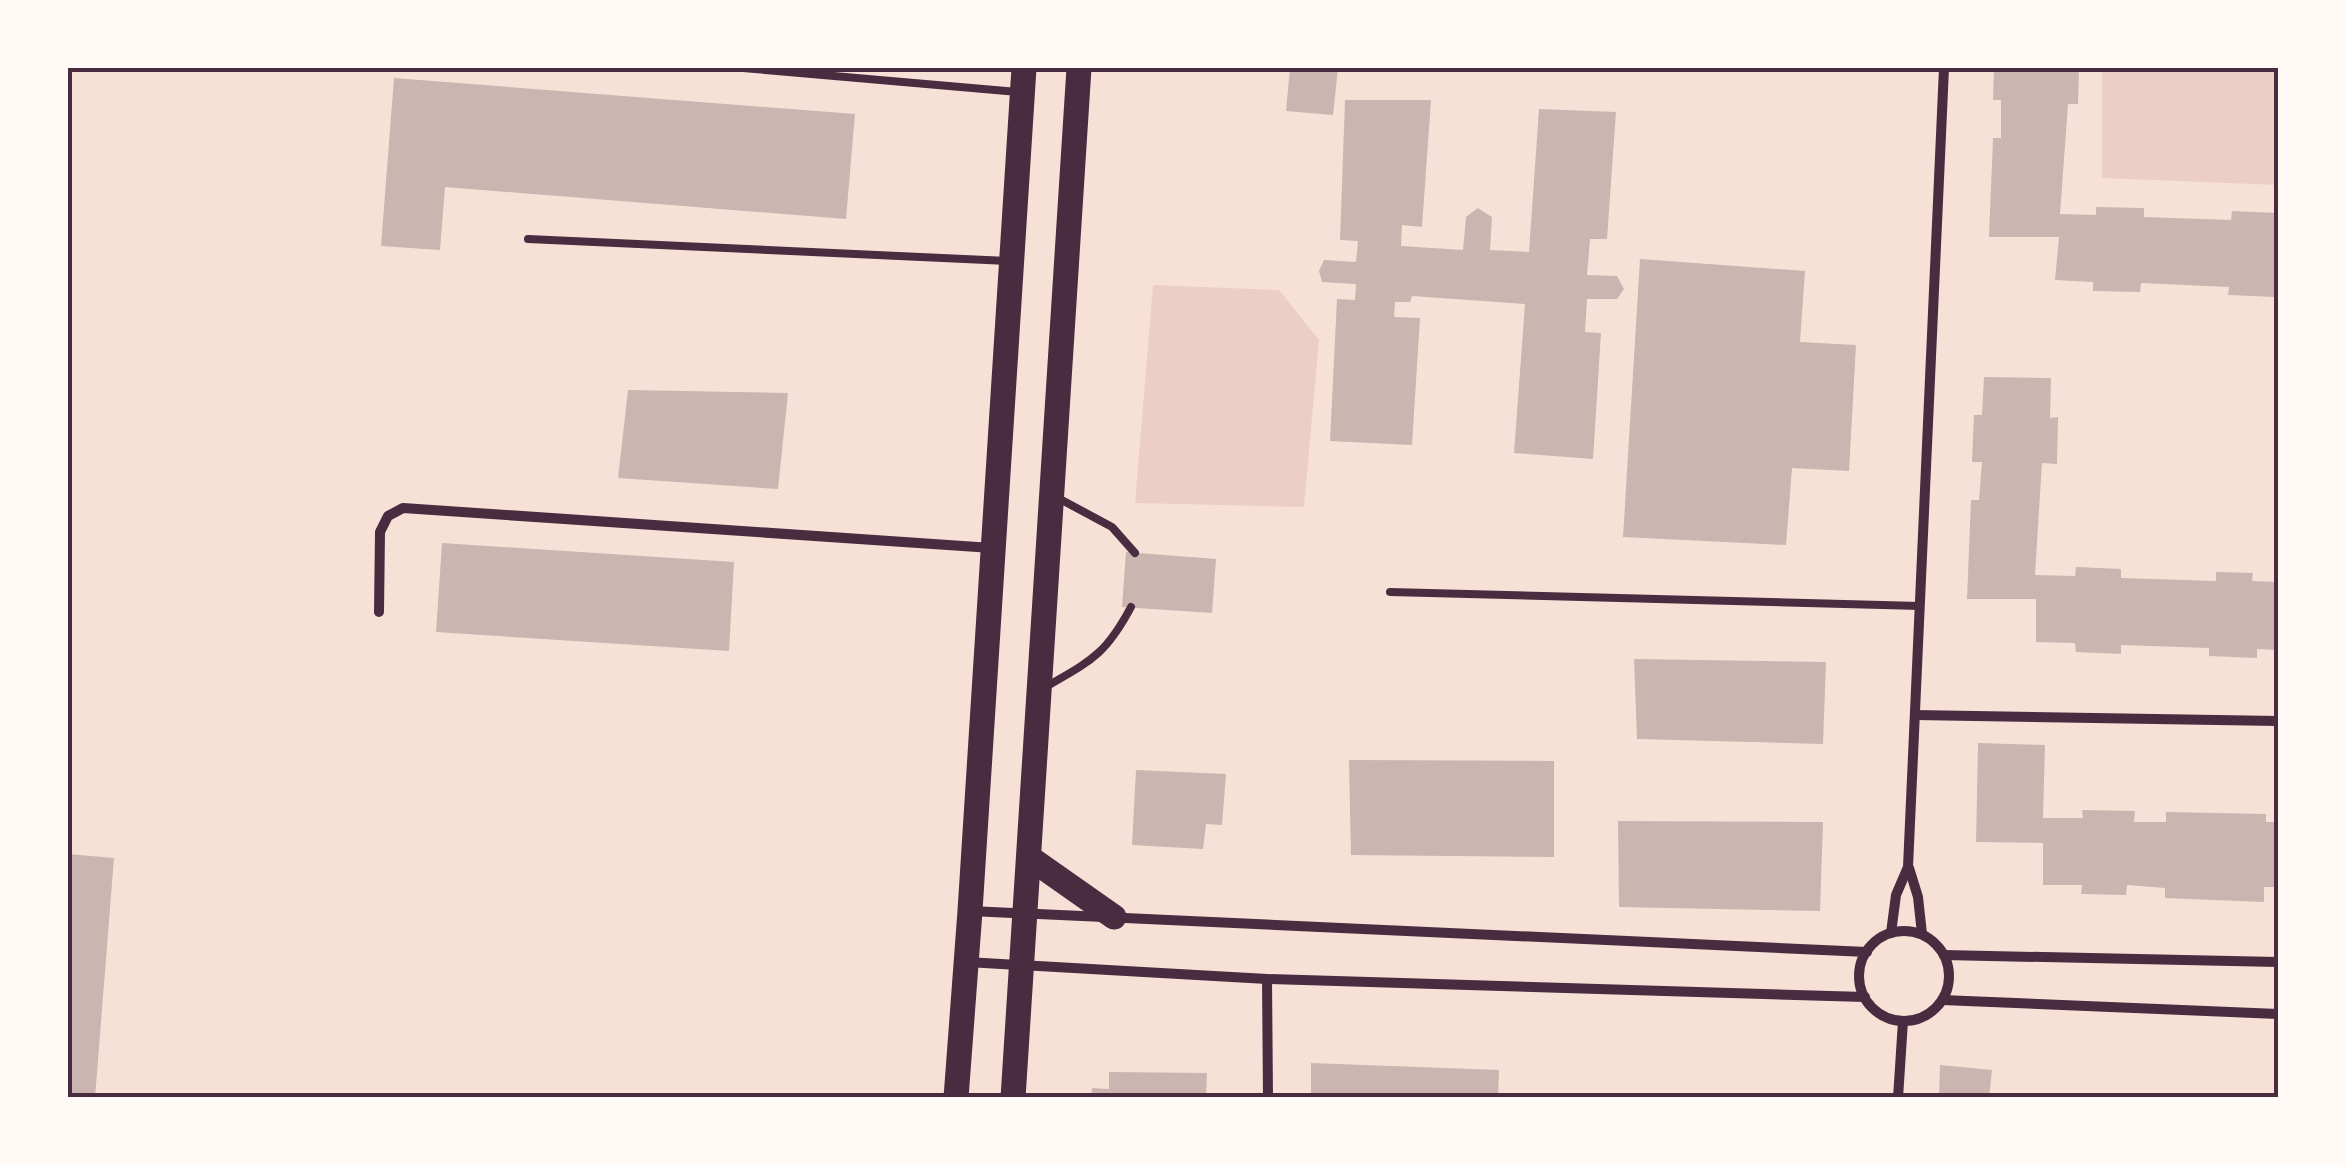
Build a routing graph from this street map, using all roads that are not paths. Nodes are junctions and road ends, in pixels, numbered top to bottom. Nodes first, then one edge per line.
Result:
1 (743, 68) edge
2 (1080, 68) edge
3 (1944, 68) edge
4 (1024, 80) edge
5 (528, 239) dead end
6 (1012, 261) junction
7 (1053, 495) junction
8 (994, 548) junction
9 (1135, 553) dead end
10 (1390, 592) dead end
11 (1920, 606) junction
12 (1132, 607) dead end
13 (379, 612) dead end
14 (1040, 690) junction
15 (1916, 715) junction
16 (2278, 720) edge
17 (1030, 858) junction
18 (1908, 867) junction
19 (970, 911) junction
20 (1026, 914) junction
21 (1114, 918) junction
22 (1891, 933) junction
23 (1922, 934) junction
24 (1867, 952) junction
25 (1944, 955) junction
26 (967, 962) junction
27 (2278, 962) edge
28 (1022, 966) junction
29 (1268, 979) junction
30 (1865, 996) junction
31 (1942, 1000) junction
32 (2278, 1014) edge
33 (1903, 1021) junction
34 (956, 1098) edge
35 (1013, 1098) edge
36 (1268, 1098) edge
37 (1898, 1098) edge

1 - 4 lane
2 - 7 main road
3 - 11 street
4 - 6 main road
5 - 6 lane
6 - 8 main road
7 - 9 lane
7 - 14 main road
8 - 13 street
8 - 19 main road
10 - 11 lane
11 - 15 street
12 - 14 lane
14 - 17 main road
15 - 16 street
15 - 18 street
17 - 20 main road
17 - 21 main road
18 - 22 street
18 - 23 street
19 - 20 street
19 - 26 main road
20 - 21 street
20 - 28 main road
21 - 24 street
22 - 23 street
22 - 24 street
23 - 25 street
24 - 30 street
25 - 27 street
25 - 31 street
26 - 28 street
26 - 34 main road
28 - 29 street
28 - 35 main road
29 - 30 street
29 - 36 street
30 - 33 street
31 - 32 street
31 - 33 street
33 - 37 street

